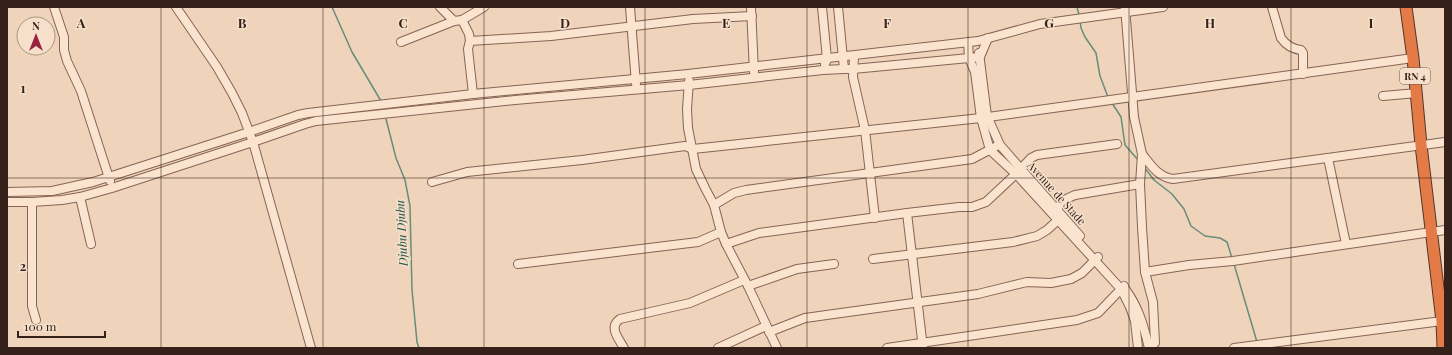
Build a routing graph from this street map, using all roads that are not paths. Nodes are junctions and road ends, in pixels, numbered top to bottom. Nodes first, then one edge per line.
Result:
1 (54, 7) edge
2 (176, 7) edge
3 (440, 7) edge
4 (484, 7) edge
5 (630, 7) edge
6 (751, 7) edge
7 (822, 7) edge
8 (838, 7) edge
9 (1163, 7) edge
10 (1272, 7) edge
11 (1406, 7) edge
12 (1125, 10) edge
13 (752, 16) junction
14 (458, 20) junction
15 (631, 27) junction
16 (988, 38) junction
17 (470, 41) junction
18 (978, 41) junction
19 (401, 42) dead end
20 (968, 42) junction
21 (854, 56) junction
22 (843, 57) junction
23 (980, 57) junction
24 (969, 58) junction
25 (1413, 58) junction
26 (826, 59) junction
27 (754, 66) junction
28 (848, 69) junction
29 (823, 70) junction
30 (688, 74) junction
31 (1303, 74) junction
32 (755, 78) junction
33 (636, 79) junction
34 (689, 84) junction
35 (636, 88) junction
36 (1417, 93) junction
37 (473, 94) junction
38 (1132, 96) junction
39 (1383, 96) dead end
40 (387, 104) junction
41 (389, 114) junction
42 (984, 117) junction
43 (865, 130) junction
44 (249, 132) junction
45 (253, 142) junction
46 (1445, 142) edge
47 (1117, 144) dead end
48 (1000, 145) junction
49 (1421, 145) junction
50 (693, 149) junction
51 (990, 150) junction
52 (1142, 154) junction
53 (1328, 158) junction
54 (870, 172) junction
55 (1018, 172) junction
56 (109, 177) junction
57 (432, 182) dead end
58 (1140, 184) junction
59 (112, 188) junction
60 (7, 192) edge
61 (80, 197) junction
62 (7, 202) edge
63 (32, 202) junction
64 (714, 205) junction
65 (1057, 209) junction
66 (907, 213) junction
67 (875, 218) junction
68 (1058, 220) junction
69 (1445, 230) edge
70 (721, 232) junction
71 (1431, 232) junction
72 (91, 244) dead end
73 (726, 244) junction
74 (1346, 244) junction
75 (912, 255) junction
76 (1096, 258) junction
77 (873, 259) dead end
78 (518, 264) dead end
79 (834, 264) dead end
80 (1145, 272) junction
81 (746, 283) junction
82 (1122, 287) junction
83 (917, 302) junction
84 (1442, 305) edge
85 (36, 320) dead end
86 (1442, 321) junction
87 (768, 329) junction
88 (923, 345) edge
89 (311, 348) edge
90 (624, 348) edge
91 (718, 348) edge
92 (776, 348) edge
93 (887, 348) edge
94 (1138, 348) edge
95 (1149, 348) edge
96 (1234, 348) edge
97 (1443, 348) edge

1 - 56 street
2 - 44 street
3 - 14 street
4 - 14 street
5 - 15 street
6 - 13 street
7 - 26 street
8 - 22 street
9 - 12 street
10 - 31 street
11 - 25 highway, RN 4
12 - 16 street
12 - 38 street
13 - 15 street
13 - 27 street
14 - 17 street
14 - 19 street
15 - 17 street
15 - 33 street
16 - 18 street
16 - 23 street
17 - 37 street
18 - 20 street
18 - 23 street, Avenue de Stade
20 - 21 street
20 - 24 street
21 - 22 street
21 - 28 street
22 - 26 street
22 - 28 street
23 - 24 street
23 - 42 street, Avenue de Stade
24 - 28 street
24 - 42 street
25 - 31 street
25 - 36 highway, RN 4
26 - 27 street
26 - 29 street
27 - 30 street
27 - 32 street
28 - 29 street
28 - 43 street
29 - 32 street
30 - 33 street
30 - 34 street
31 - 38 street
32 - 34 street
33 - 35 street
33 - 37 street
34 - 35 street
34 - 50 street
35 - 41 street
36 - 39 street
36 - 49 highway, RN 4
37 - 40 street
38 - 42 street
38 - 52 street
40 - 41 street
40 - 44 street
41 - 45 street
42 - 43 street
42 - 48 street, Avenue de Stade
42 - 51 street
43 - 50 street
43 - 54 street
44 - 45 street
44 - 56 street
45 - 59 street
45 - 89 street
46 - 49 street
47 - 55 street
48 - 51 street
48 - 55 street, Avenue de Stade
49 - 53 street
49 - 71 highway, RN 4
50 - 57 street
50 - 64 street
51 - 54 street
51 - 55 street
52 - 53 street
52 - 58 street
53 - 74 street
54 - 64 street
54 - 67 street
55 - 65 street, Avenue de Stade
55 - 66 street
55 - 68 street
56 - 59 street
56 - 60 street
58 - 65 street
58 - 80 street
59 - 61 street
61 - 63 street
61 - 72 street
62 - 63 street
63 - 85 street
64 - 70 street
65 - 68 street
65 - 76 street, Avenue de Stade
66 - 67 street
66 - 75 street
67 - 73 street
68 - 75 street
68 - 76 street
69 - 71 street
70 - 73 street
70 - 78 street
71 - 74 street
71 - 84 highway, RN 4
73 - 81 street
74 - 80 street
75 - 77 street
75 - 83 street
76 - 82 street, Avenue de Stade
76 - 83 street
79 - 81 street
80 - 95 street
81 - 87 street
81 - 90 street
82 - 88 street
82 - 94 street
82 - 95 street, Avenue de Stade
83 - 87 street
83 - 88 street
84 - 86 highway, RN 4
86 - 96 street
86 - 97 highway, RN 4
87 - 91 street
87 - 92 street
88 - 93 street

